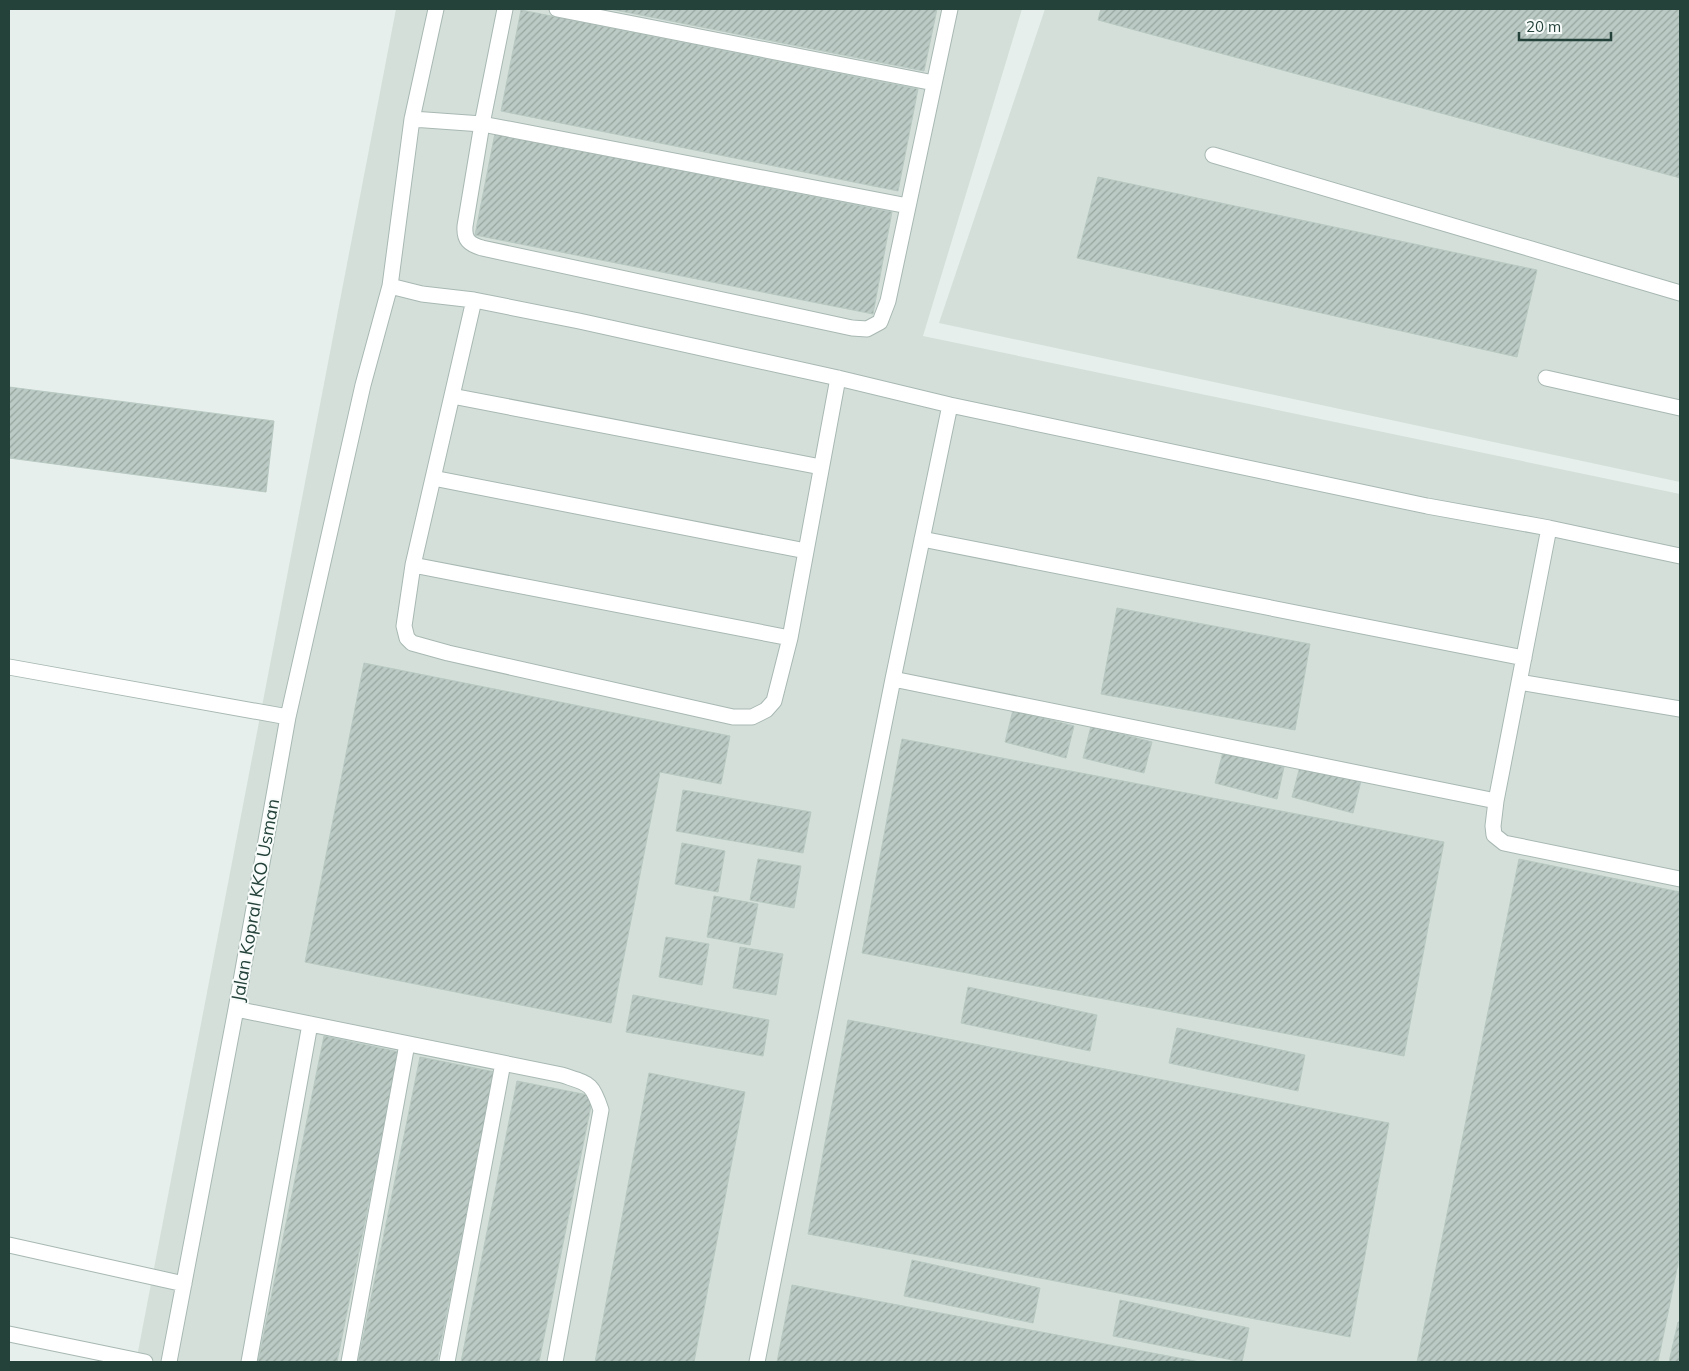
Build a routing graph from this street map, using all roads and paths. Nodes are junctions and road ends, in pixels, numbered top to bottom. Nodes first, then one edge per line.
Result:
1 (436, 9) edge
2 (504, 9) edge
3 (557, 9) edge
4 (950, 9) edge
5 (934, 83) junction
6 (412, 119) junction
7 (482, 124) junction
8 (1213, 155) dead end
9 (908, 206) junction
10 (390, 286) junction
11 (1680, 293) edge
12 (474, 300) junction
13 (838, 378) junction
14 (1546, 378) dead end
15 (452, 396) junction
16 (950, 405) junction
17 (1680, 408) edge
18 (821, 467) junction
19 (433, 478) junction
20 (1549, 528) junction
21 (922, 539) junction
22 (806, 551) junction
23 (1680, 556) edge
24 (413, 565) junction
25 (790, 638) junction
26 (1524, 658) junction
27 (9, 667) edge
28 (893, 679) junction
29 (1519, 682) junction
30 (1680, 709) edge
31 (288, 717) junction
32 (1496, 801) junction
33 (1680, 879) edge
34 (236, 1009) junction
35 (310, 1024) junction
36 (407, 1044) junction
37 (503, 1064) junction
38 (9, 1245) edge
39 (184, 1284) junction
40 (9, 1334) edge
41 (145, 1362) edge
42 (169, 1362) edge
43 (249, 1362) edge
44 (349, 1362) edge
45 (447, 1362) edge
46 (555, 1362) edge
47 (757, 1362) edge

1 - 6 lane, Jalan Kopral KKO Usman
2 - 7 lane
3 - 5 lane
4 - 5 lane
5 - 9 lane
6 - 7 lane
6 - 10 lane, Jalan Kopral KKO Usman
7 - 9 lane
7 - 9 lane
8 - 11 lane
10 - 12 lane
10 - 31 lane, Jalan Kopral KKO Usman
12 - 13 lane
12 - 15 lane
13 - 16 lane
13 - 18 lane
14 - 17 lane
15 - 18 lane
15 - 19 lane
16 - 20 lane
16 - 21 lane
18 - 22 lane
19 - 22 lane
19 - 24 lane
20 - 23 lane
20 - 26 lane
21 - 26 lane
21 - 28 lane
22 - 25 lane
24 - 25 lane
24 - 25 lane
26 - 29 lane
27 - 31 lane
28 - 32 lane
28 - 47 lane
29 - 30 lane
29 - 32 lane
31 - 34 lane, Jalan Kopral KKO Usman
32 - 33 lane
34 - 35 lane
34 - 39 lane, Jalan Kopral KKO Usman
35 - 36 lane
35 - 43 lane
36 - 37 lane
36 - 44 lane
37 - 45 lane
37 - 46 lane
38 - 39 lane
39 - 42 lane, Jalan Kopral KKO Usman
40 - 41 lane

